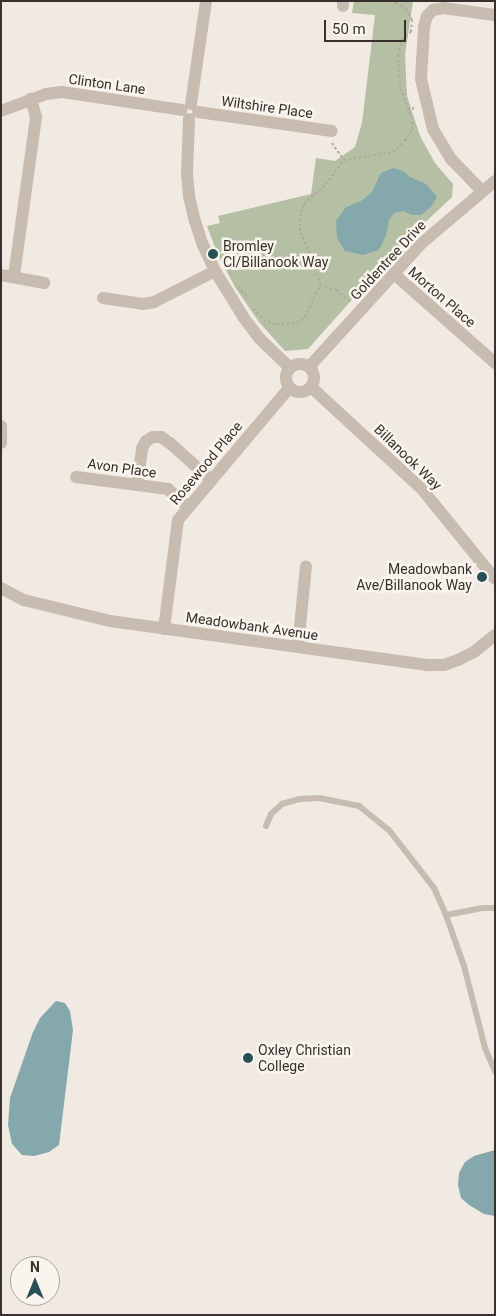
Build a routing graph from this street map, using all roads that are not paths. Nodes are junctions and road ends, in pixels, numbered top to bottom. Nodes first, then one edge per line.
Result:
1 (206, 1) edge
2 (495, 15) edge
3 (31, 99) junction
4 (1, 111) edge
5 (190, 111) junction
6 (332, 136) road end
7 (495, 181) edge
8 (482, 191) junction
9 (215, 271) junction
10 (393, 273) junction
11 (8, 276) edge
12 (44, 283) dead end
13 (104, 298) dead end
14 (495, 363) edge
15 (309, 367) junction
16 (290, 368) junction
17 (311, 387) junction
18 (289, 388) junction
19 (1, 426) edge
20 (1, 443) edge
21 (76, 477) dead end
22 (211, 480) junction
23 (137, 485) junction
24 (188, 506) junction
25 (306, 566) dead end
26 (495, 579) edge
27 (1, 588) edge
28 (164, 629) junction
29 (495, 635) edge
30 (298, 647) junction
31 (266, 826) dead end
32 (495, 908) edge
33 (446, 915) junction
34 (495, 1072) edge

1 - 5 street
2 - 8 street
3 - 4 street, Clinton Lane
3 - 5 street, Clinton Lane
3 - 11 street
5 - 6 street, Wiltshire Place
5 - 9 street
7 - 8 street, Goldentree Drive
8 - 10 street, Goldentree Drive
9 - 13 street
9 - 16 street
10 - 14 street, Morton Place
10 - 15 street, Goldentree Drive
11 - 12 street
15 - 16 street
15 - 17 street
16 - 18 street
17 - 18 street
17 - 26 street, Billanook Way
18 - 22 street, Rosewood Place
19 - 20 street
21 - 23 street, Avon Place
22 - 23 street
22 - 24 street, Rosewood Place
23 - 24 street, Avon Place
24 - 28 street, Rosewood Place
25 - 30 street
27 - 28 street, Meadowbank Avenue
28 - 30 street, Meadowbank Avenue
29 - 30 street, Meadowbank Avenue
31 - 33 lane
32 - 33 lane
33 - 34 lane

